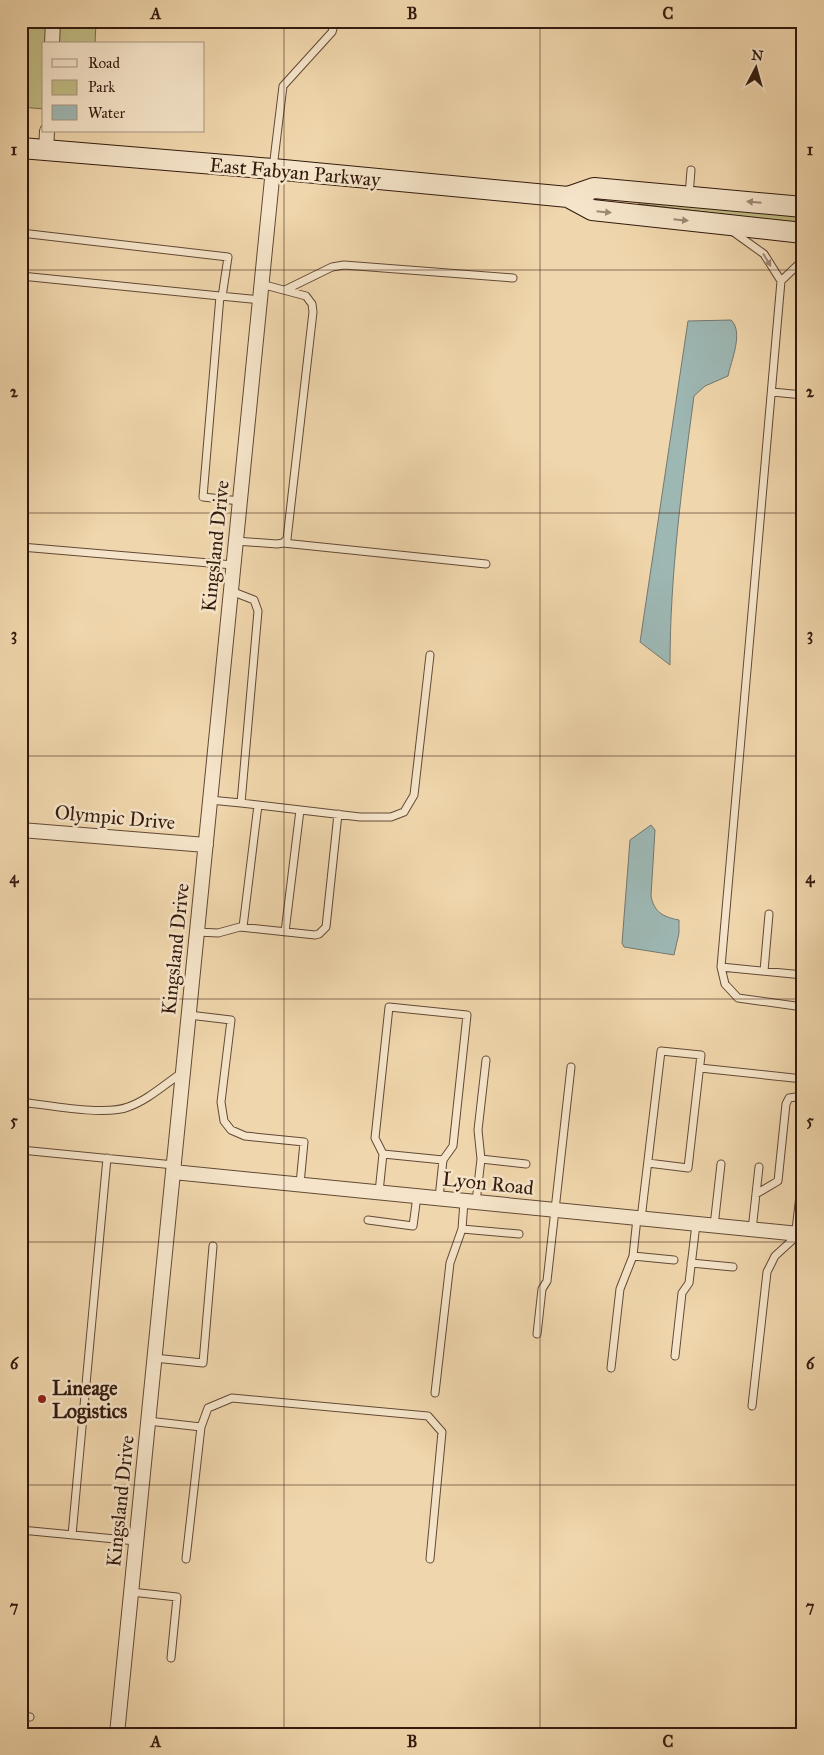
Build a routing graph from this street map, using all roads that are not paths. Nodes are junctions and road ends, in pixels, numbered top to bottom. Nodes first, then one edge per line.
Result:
1 (53, 21) edge
2 (335, 21) edge
3 (52, 42) edge
4 (47, 141) edge
5 (21, 148) edge
6 (273, 168) junction
7 (691, 170) dead end
8 (689, 196) junction
9 (568, 197) junction
10 (803, 206) edge
11 (720, 224) junction
12 (21, 233) edge
13 (803, 233) edge
14 (803, 260) edge
15 (21, 276) edge
16 (513, 278) dead end
17 (781, 281) junction
18 (261, 284) junction
19 (287, 290) junction
20 (221, 296) junction
21 (260, 300) junction
22 (772, 392) junction
23 (803, 395) edge
24 (240, 501) junction
25 (236, 541) junction
26 (283, 542) junction
27 (21, 547) edge
28 (486, 564) dead end
29 (233, 565) junction
30 (231, 591) junction
31 (430, 655) dead end
32 (210, 800) junction
33 (241, 803) junction
34 (258, 805) junction
35 (300, 810) junction
36 (338, 814) junction
37 (21, 830) edge
38 (206, 845) junction
39 (769, 914) dead end
40 (243, 927) junction
41 (197, 932) junction
42 (285, 932) junction
43 (722, 967) junction
44 (764, 971) junction
45 (803, 975) edge
46 (803, 1008) edge
47 (189, 1015) junction
48 (486, 1060) dead end
49 (571, 1067) dead end
50 (700, 1068) junction
51 (183, 1072) junction
52 (803, 1079) edge
53 (803, 1096) edge
54 (21, 1102) edge
55 (21, 1150) edge
56 (383, 1154) junction
57 (107, 1158) junction
58 (480, 1159) junction
59 (443, 1160) junction
60 (648, 1163) junction
61 (526, 1164) dead end
62 (721, 1164) dead end
63 (759, 1167) dead end
64 (173, 1168) junction
65 (300, 1184) junction
66 (379, 1192) junction
67 (756, 1194) junction
68 (417, 1196) junction
69 (439, 1198) junction
70 (803, 1200) edge
71 (470, 1201) junction
72 (555, 1210) junction
73 (639, 1218) junction
74 (368, 1220) dead end
75 (696, 1224) junction
76 (714, 1226) junction
77 (462, 1229) junction
78 (752, 1230) junction
79 (519, 1234) dead end
80 (799, 1234) junction
81 (213, 1246) dead end
82 (803, 1250) edge
83 (632, 1256) junction
84 (674, 1260) dead end
85 (691, 1263) junction
86 (733, 1267) dead end
87 (537, 1334) dead end
88 (674, 1356) dead end
89 (154, 1358) junction
90 (611, 1368) dead end
91 (435, 1393) dead end
92 (752, 1406) dead end
93 (148, 1421) junction
94 (201, 1427) junction
95 (21, 1530) edge
96 (72, 1535) junction
97 (136, 1541) junction
98 (186, 1559) dead end
99 (430, 1559) dead end
100 (131, 1592) junction
101 (171, 1658) dead end
102 (21, 1716) edge
103 (30, 1716) dead end
104 (117, 1734) edge

1 - 3 street
2 - 6 lane
4 - 5 main road, East Fabyan Parkway
4 - 6 main road, East Fabyan Parkway
6 - 9 main road, East Fabyan Parkway
6 - 18 street, Kingsland Drive
7 - 8 lane
8 - 9 main road, East Fabyan Parkway
10 -> 8 main road, East Fabyan Parkway
9 -> 11 main road, East Fabyan Parkway
11 - 13 main road, East Fabyan Parkway
11 -> 17 lane
12 - 20 lane
14 - 17 lane
15 - 20 lane
16 - 19 lane
17 - 22 lane
18 - 19 lane
18 - 21 street, Kingsland Drive
19 - 26 lane
20 - 21 lane
20 - 24 lane
21 - 24 street, Kingsland Drive
22 - 23 lane
22 - 43 lane
24 - 25 street, Kingsland Drive
25 - 26 lane
25 - 29 street, Kingsland Drive
26 - 28 lane
27 - 29 lane
29 - 30 street, Kingsland Drive
30 - 32 street, Kingsland Drive
30 - 33 lane
31 - 36 lane
32 - 33 lane
32 - 38 street, Kingsland Drive
33 - 34 lane
34 - 35 lane
34 - 40 lane
35 - 36 lane
35 - 42 lane
36 - 42 lane
37 - 38 street, Olympic Drive
38 - 41 street, Kingsland Drive
39 - 44 lane
40 - 41 lane
40 - 42 lane
41 - 47 street, Kingsland Drive
43 - 44 lane
43 - 46 lane
44 - 45 lane
47 - 51 street, Kingsland Drive
47 - 65 lane
48 - 58 lane
49 - 72 lane
50 - 52 lane
50 - 60 lane
50 - 60 lane
51 - 54 lane
51 - 64 street, Kingsland Drive
53 - 67 lane
55 - 57 lane
56 - 59 lane
56 - 59 lane
56 - 66 lane
57 - 64 lane
57 - 96 lane
58 - 61 lane
58 - 71 lane
59 - 69 lane
60 - 73 lane
62 - 76 lane
63 - 67 lane
64 - 65 street, Lyon Road
64 - 89 street, Kingsland Drive
65 - 66 street, Lyon Road
66 - 68 street, Lyon Road
67 - 78 lane
68 - 69 street, Lyon Road
68 - 74 lane
69 - 71 street, Lyon Road
70 - 80 street
71 - 72 street, Lyon Road
71 - 77 lane
72 - 73 street, Lyon Road
72 - 87 lane
73 - 75 street, Lyon Road
73 - 83 lane
75 - 76 street, Lyon Road
75 - 85 lane
76 - 78 street, Lyon Road
77 - 79 lane
77 - 91 lane
78 - 80 street, Lyon Road
80 - 82 lane
80 - 92 lane
81 - 89 lane
83 - 84 lane
83 - 90 lane
85 - 86 lane
85 - 88 lane
89 - 93 street, Kingsland Drive
93 - 94 lane
93 - 97 street, Kingsland Drive
94 - 98 lane
94 - 99 lane
95 - 96 lane
96 - 97 lane
97 - 100 street, Kingsland Drive
100 - 101 lane
100 - 104 street, Kingsland Drive
102 - 103 lane

